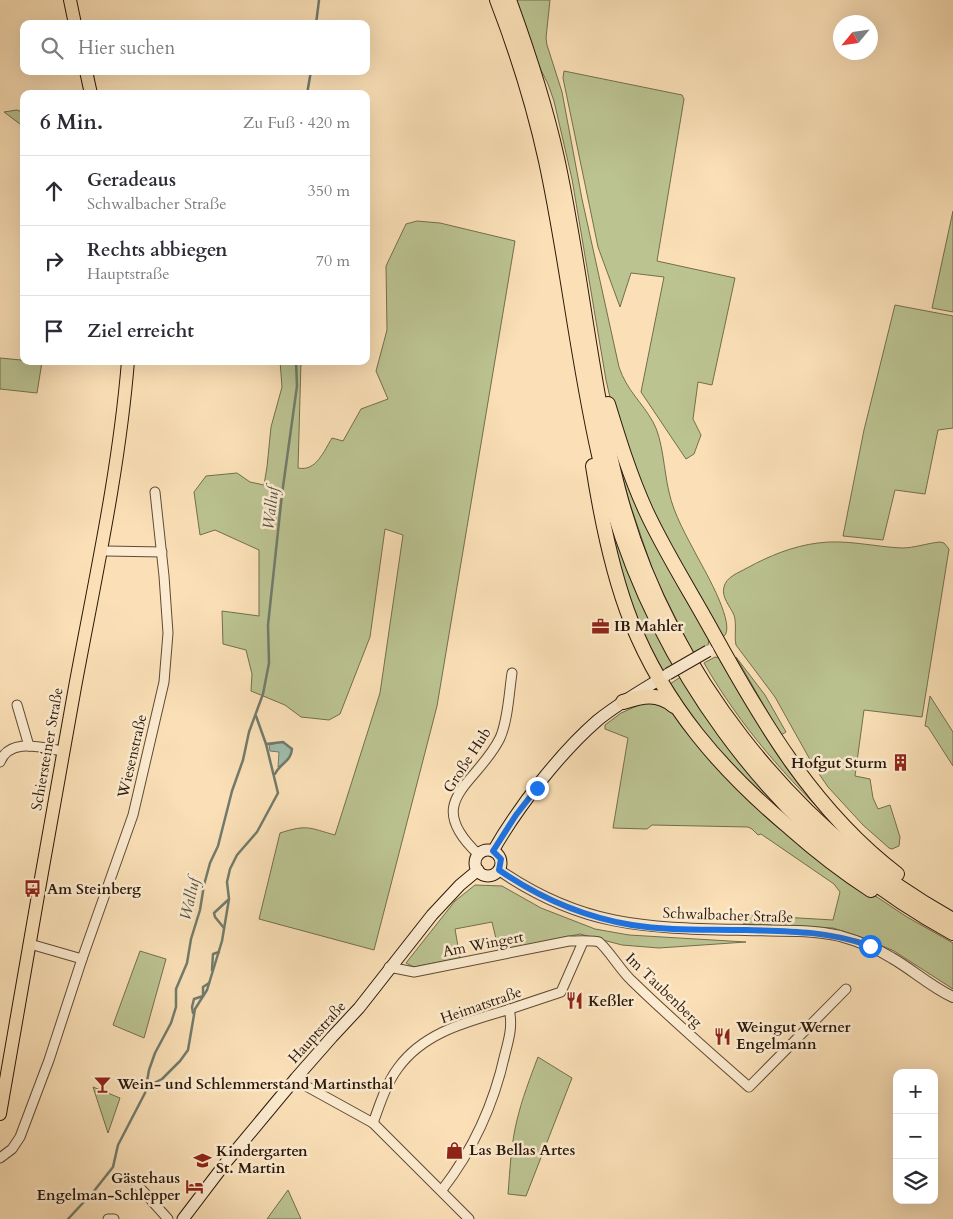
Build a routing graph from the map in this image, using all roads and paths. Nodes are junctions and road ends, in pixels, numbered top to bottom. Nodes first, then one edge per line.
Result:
1 (70, 0) edge
2 (498, 0) edge
3 (510, 0) edge
4 (74, 20) edge
5 (87, 75) edge
6 (90, 90) edge
7 (587, 328) junction
8 (128, 365) edge
9 (584, 377) junction
10 (155, 492) dead end
11 (106, 551) dead end
12 (162, 552) junction
13 (714, 648) junction
14 (512, 673) dead end
15 (663, 677) junction
16 (623, 702) junction
17 (17, 706) dead end
18 (677, 709) junction
19 (29, 746) junction
20 (63, 751) junction
21 (0, 762) edge
22 (493, 851) junction
23 (478, 854) junction
24 (478, 870) junction
25 (499, 870) junction
26 (953, 914) edge
27 (950, 927) edge
28 (583, 942) junction
29 (30, 944) junction
30 (82, 959) junction
31 (389, 968) junction
32 (846, 989) dead end
33 (953, 997) edge
34 (509, 1009) junction
35 (296, 1078) junction
36 (0, 1114) edge
37 (373, 1123) junction
38 (0, 1158) edge
39 (134, 1181) dead end
40 (442, 1190) junction
41 (108, 1219) edge
42 (114, 1219) edge
43 (168, 1219) edge
44 (183, 1219) edge
45 (469, 1219) edge

1 - 4 main road
2 - 9 highway
3 - 7 highway
5 - 6 main road
7 - 13 highway
7 - 27 highway
8 - 20 main road, Schiersteiner Straße
9 - 15 highway
9 - 27 highway
10 - 12 street, Wiesenstraße
11 - 12 street
12 - 30 street, Wiesenstraße
13 - 15 main road, bridge
13 - 26 highway
14 - 23 street, Große Hub
15 - 16 main road
15 - 18 highway
16 - 18 highway
16 - 22 main road
17 - 19 street
18 - 27 highway
19 - 20 street
19 - 21 street
20 - 29 main road, Schiersteiner Straße
22 - 23 main road
22 - 25 main road
23 - 24 main road
24 - 25 main road
24 - 31 main road, Hauptstraße
25 - 33 street, Schwalbacher Straße
28 - 31 street, Am Wingert
28 - 32 street, Im Taubenberg
28 - 34 street, Heimatstraße
29 - 30 street
29 - 36 main road, Schiersteiner Straße
30 - 38 street, Wiesenstraße
31 - 35 main road, Hauptstraße
34 - 37 street, Heimatstraße
34 - 40 street
35 - 37 street
35 - 44 main road, Hauptstraße
37 - 40 street
39 - 43 street
40 - 45 street
41 - 42 street

